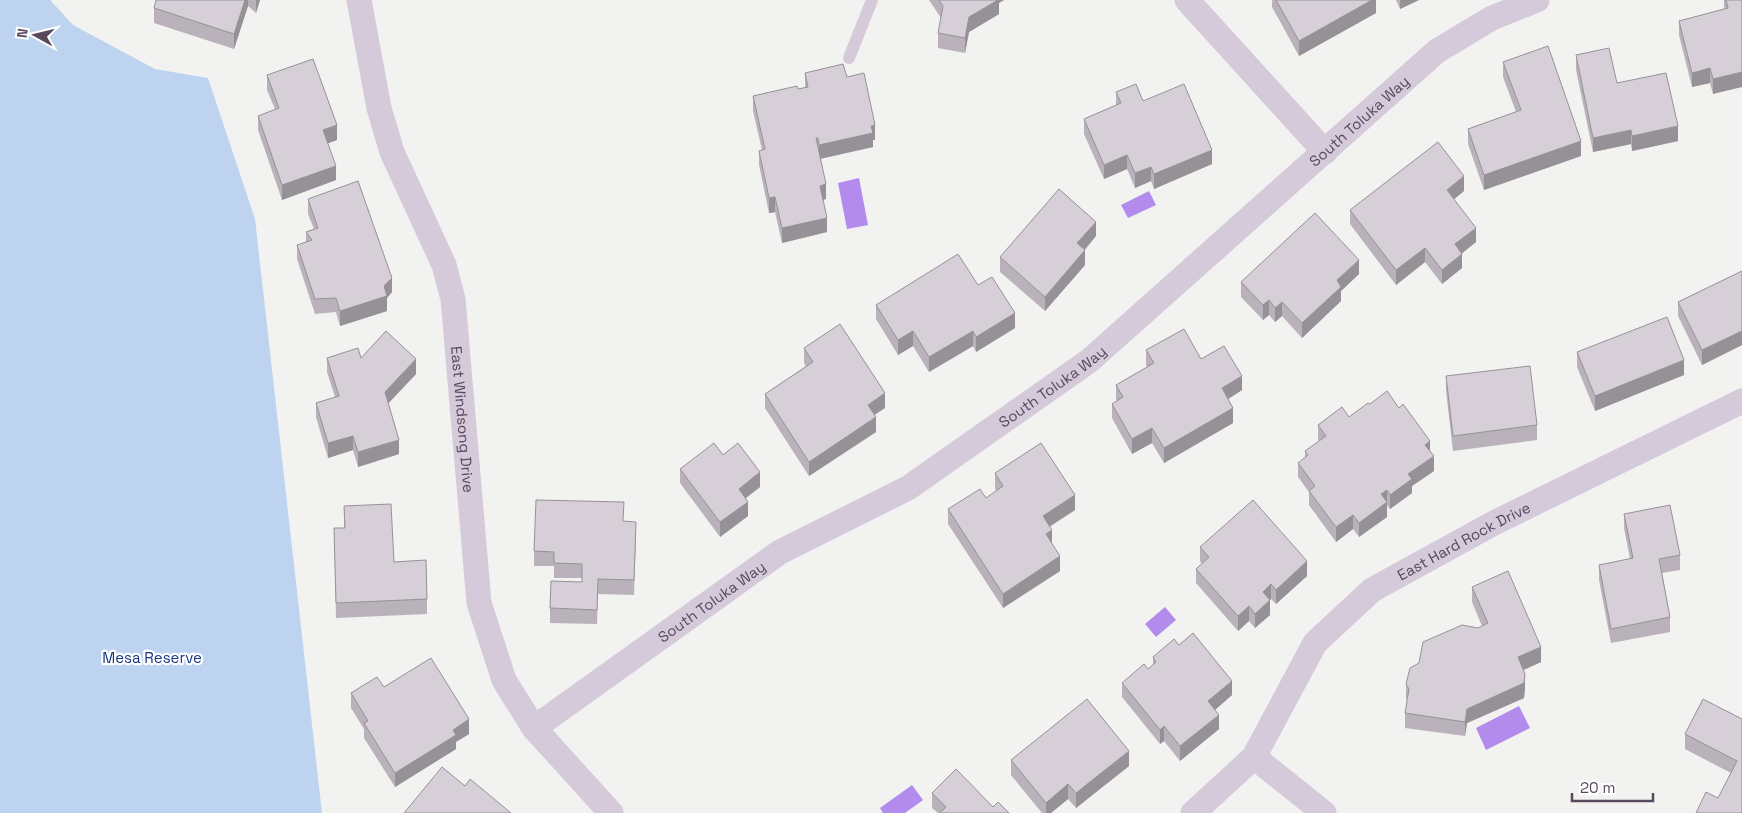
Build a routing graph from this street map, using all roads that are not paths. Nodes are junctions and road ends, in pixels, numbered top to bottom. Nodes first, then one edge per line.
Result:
1 (360, 0) edge
2 (872, 0) edge
3 (1187, 0) edge
4 (1537, 0) edge
5 (849, 58) dead end
6 (1325, 152) junction
7 (1742, 401) edge
8 (534, 728) junction
9 (1254, 757) junction
10 (611, 813) edge
11 (1193, 813) edge
12 (1324, 813) edge

1 - 8 street, East Windsong Drive
2 - 5 lane
3 - 6 street
4 - 6 street, South Toluka Way
6 - 8 street, South Toluka Way
7 - 9 street, East Hard Rock Drive
8 - 10 street, East Windsong Drive
9 - 11 street, East Hard Rock Drive
9 - 12 street

